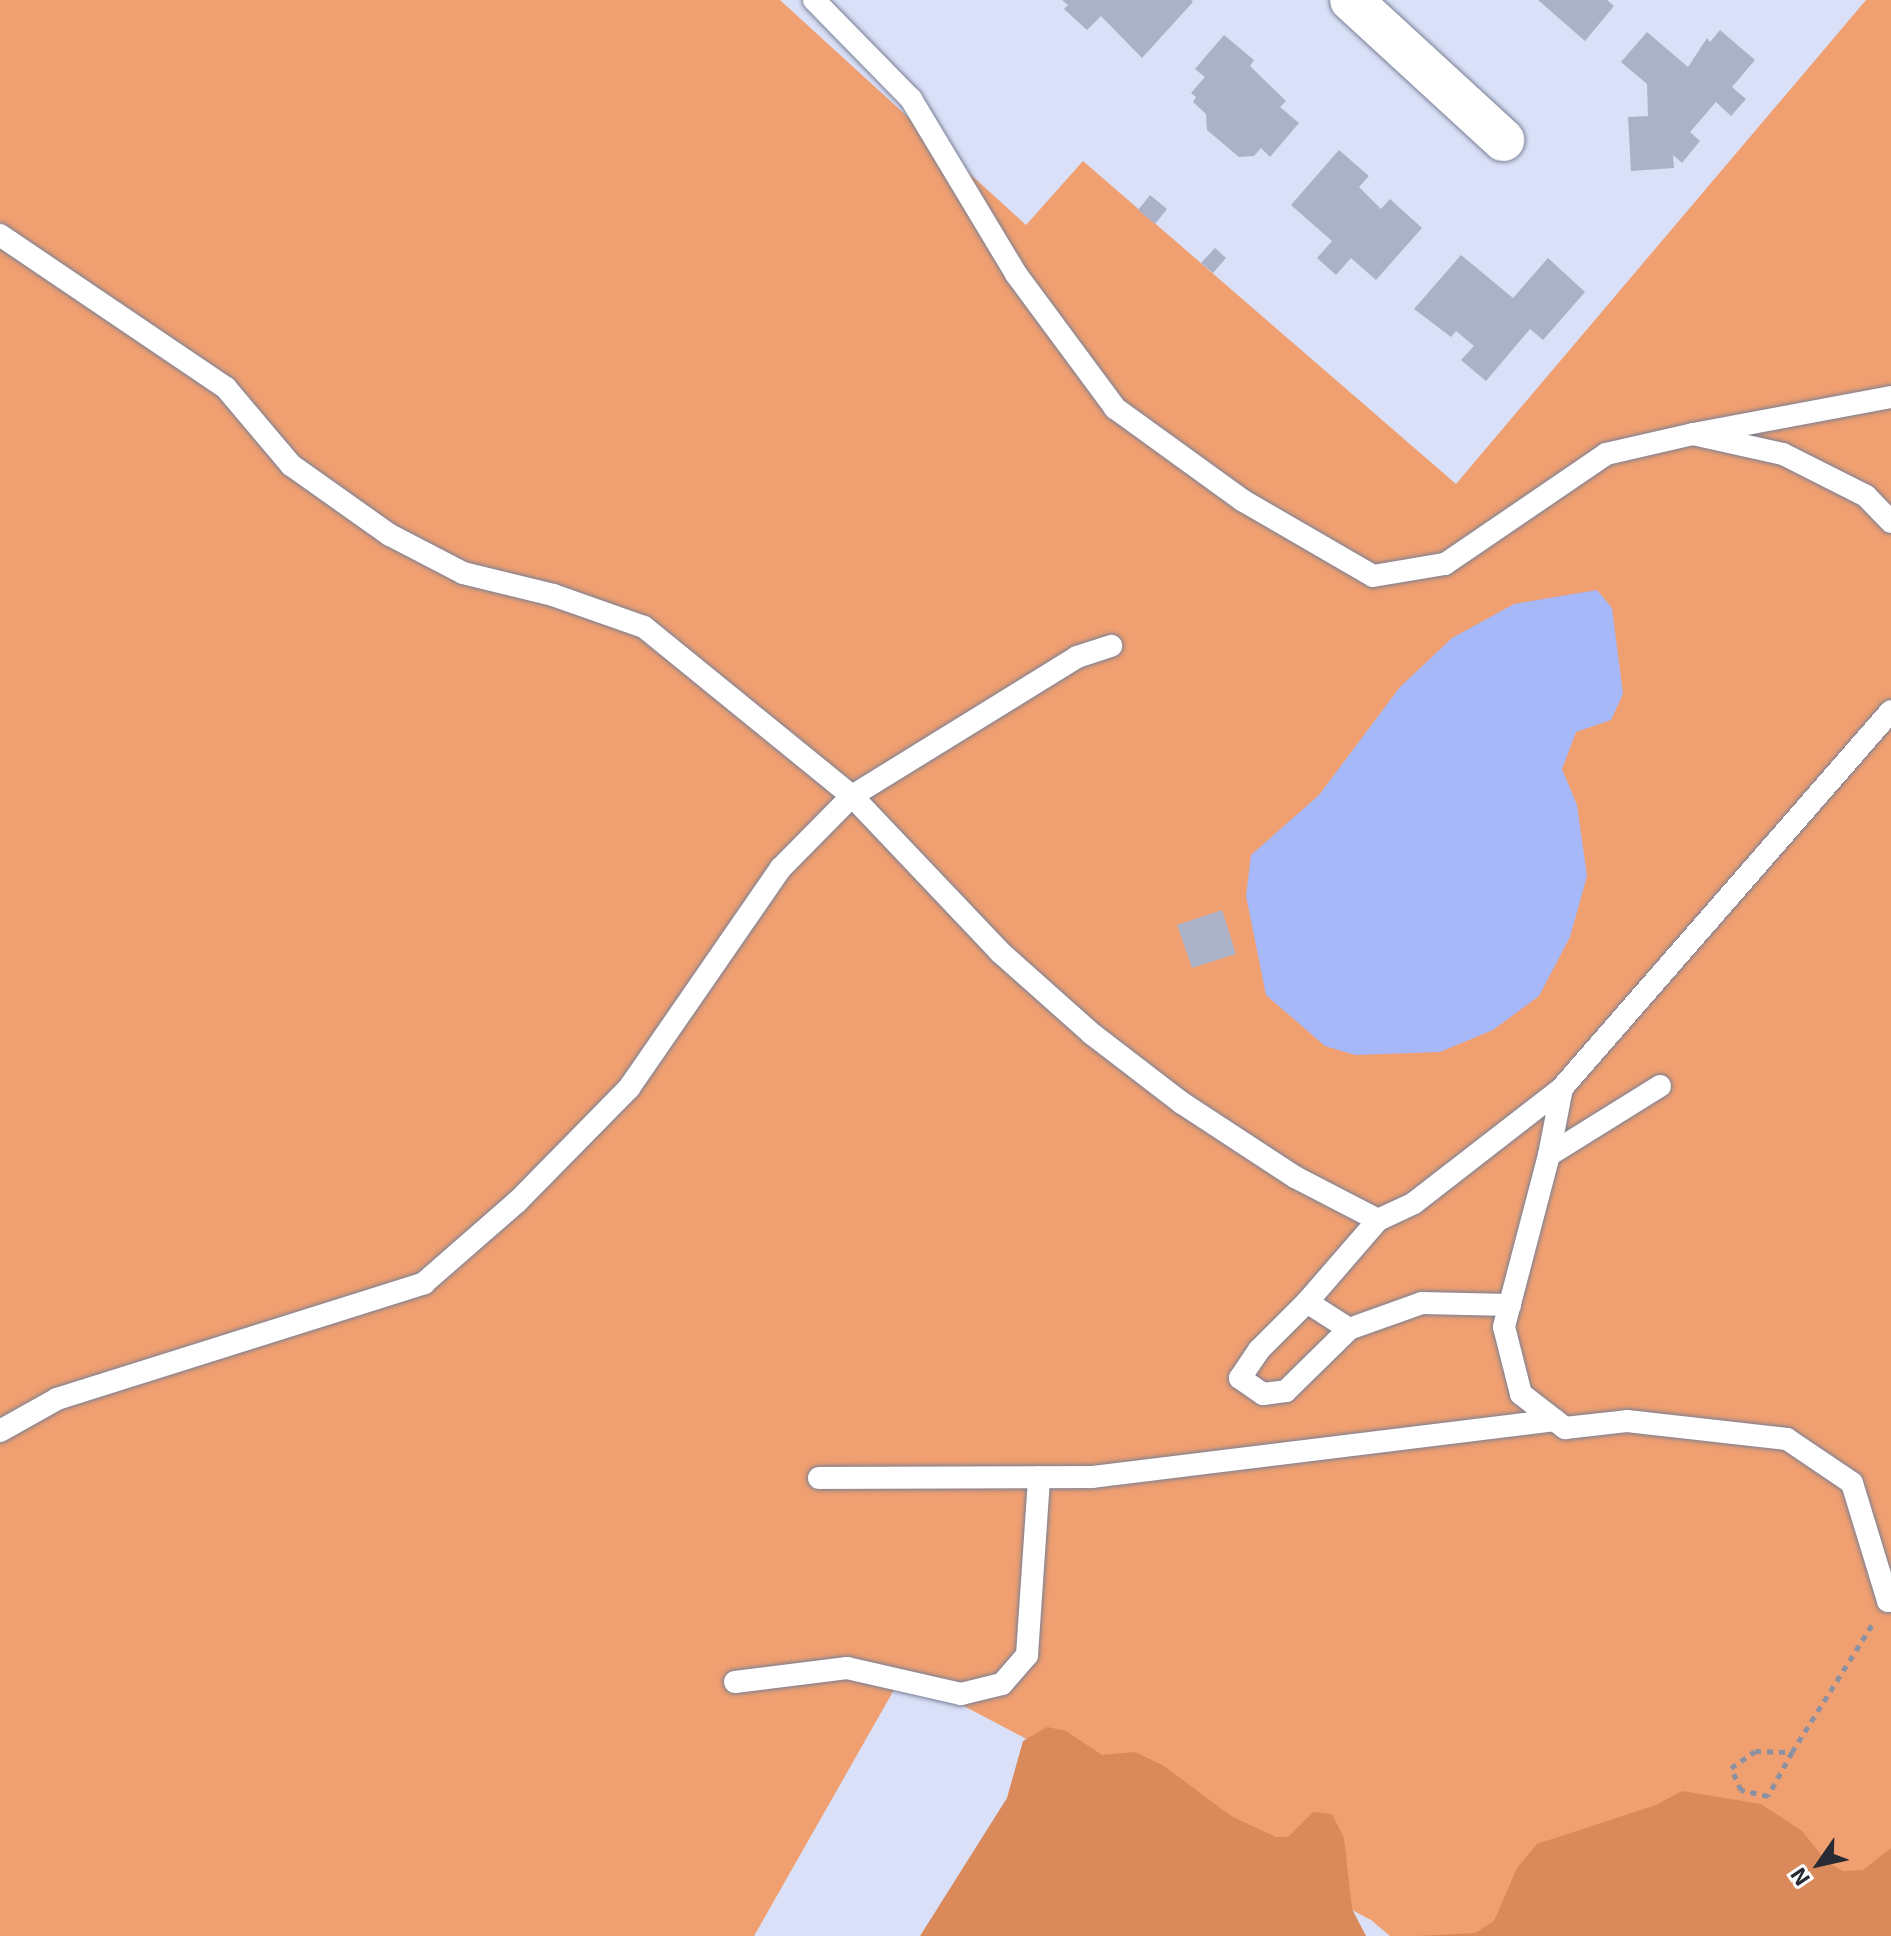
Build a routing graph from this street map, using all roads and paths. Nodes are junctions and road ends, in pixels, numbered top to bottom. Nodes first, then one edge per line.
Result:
1 (814, 0) edge
2 (1351, 0) edge
3 (1503, 140) dead end
4 (0, 235) edge
5 (1891, 397) edge
6 (1693, 434) junction
7 (1891, 522) edge
8 (1111, 646) dead end
9 (1891, 711) edge
10 (852, 796) junction
11 (1660, 1086) dead end
12 (1562, 1088) junction
13 (1549, 1155) junction
14 (1378, 1220) junction
15 (1307, 1302) junction
16 (1510, 1305) junction
17 (1349, 1329) junction
18 (1555, 1420) junction
19 (0, 1431) edge
20 (1039, 1477) junction
21 (819, 1478) dead end
22 (1889, 1599) edge
23 (735, 1682) dead end
24 (1792, 1752) junction

1 - 6 lane
2 - 3 street
4 - 10 lane
5 - 6 lane
6 - 7 lane
8 - 10 lane
9 - 12 lane
10 - 14 lane
10 - 19 lane
11 - 13 lane
12 - 13 lane
12 - 14 lane
13 - 16 lane
14 - 15 lane
15 - 17 lane
15 - 17 lane
16 - 17 lane
16 - 18 lane
18 - 20 lane
18 - 22 lane
20 - 21 lane
20 - 23 lane
22 - 24 path
24 - 24 path

